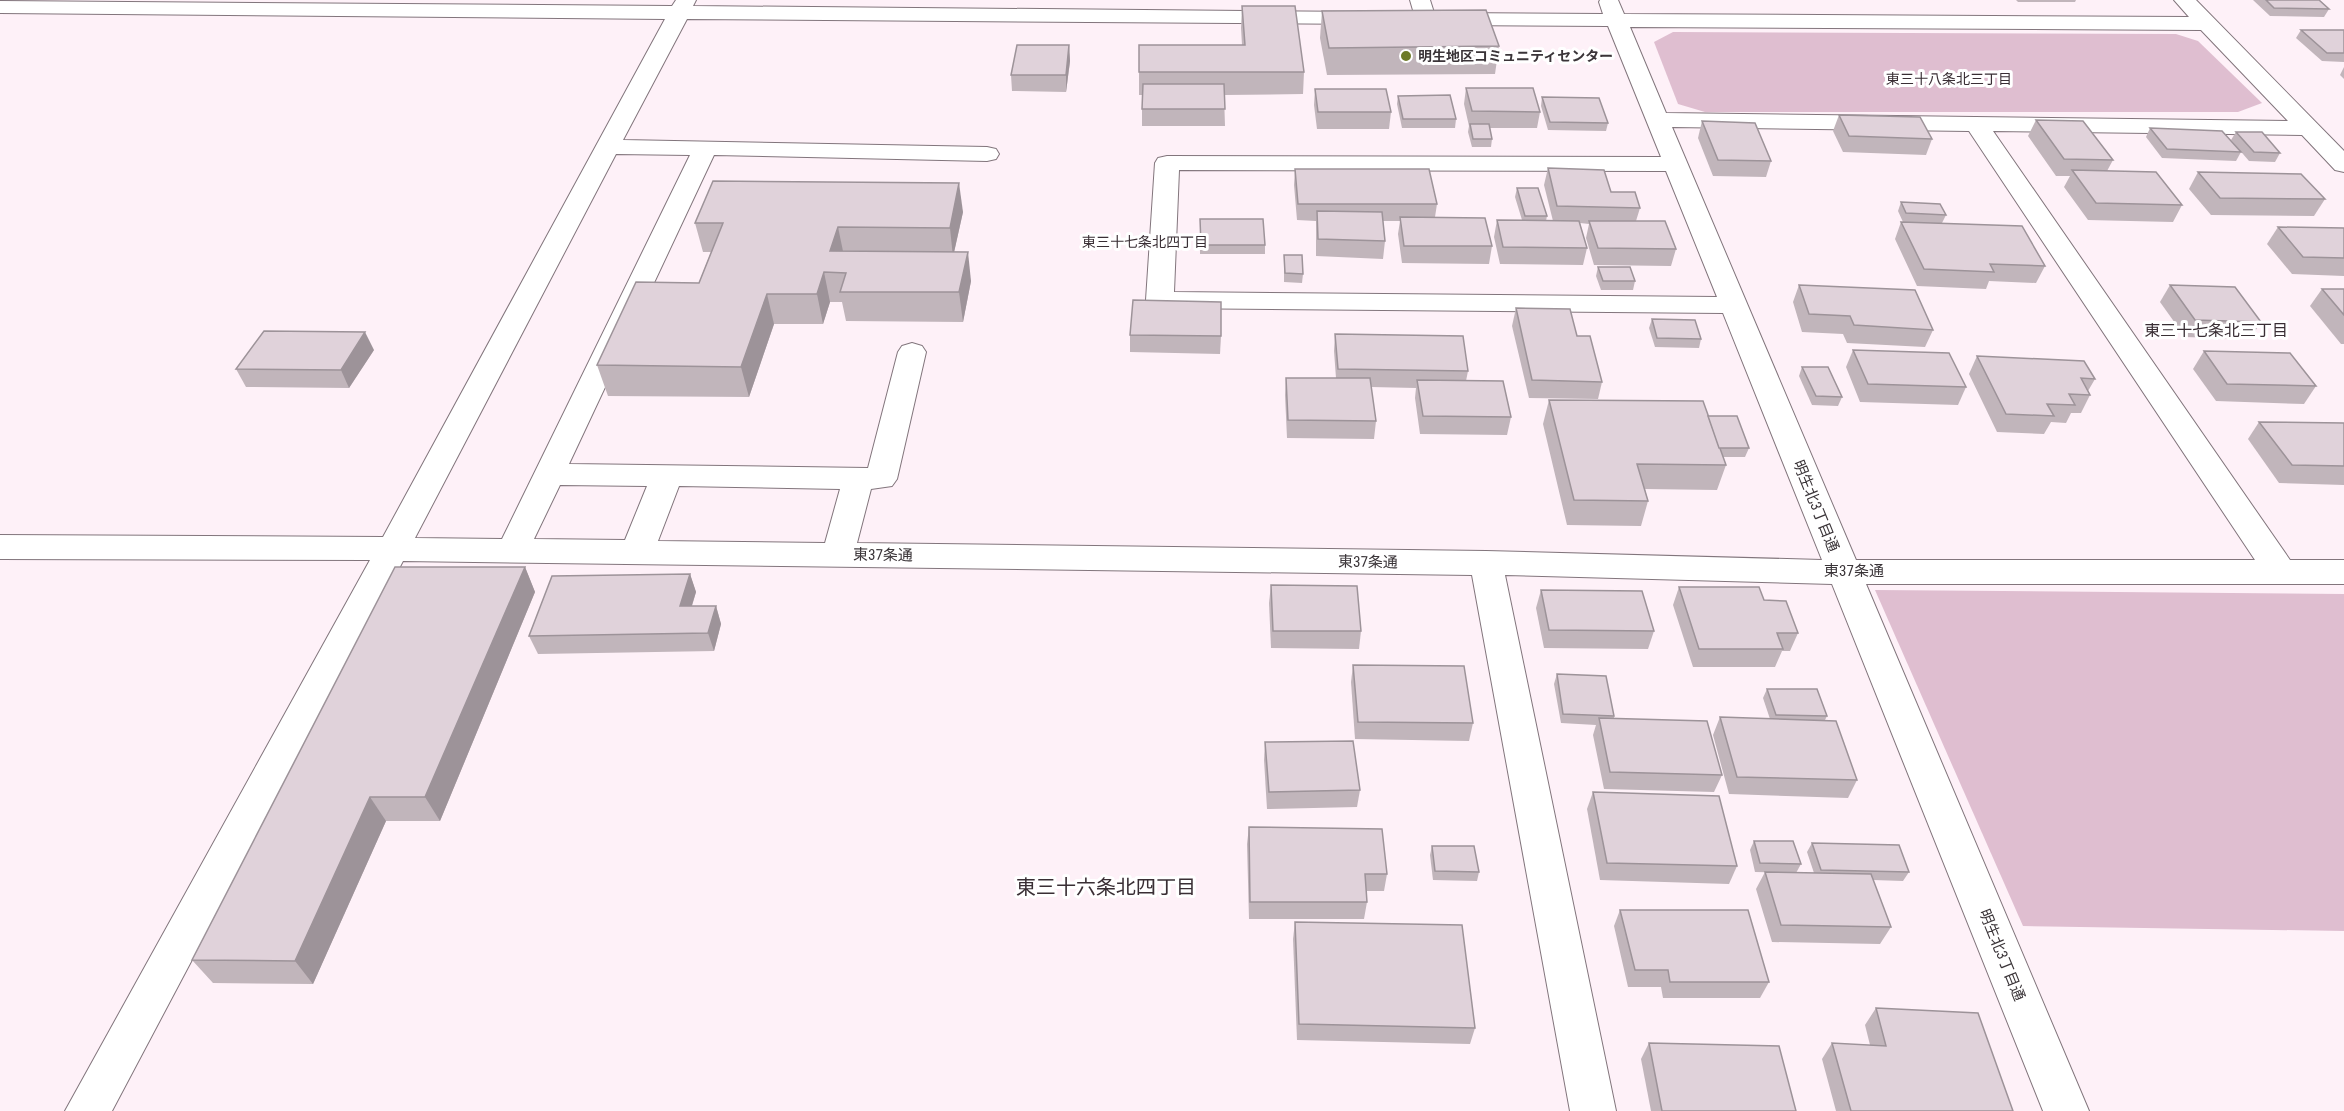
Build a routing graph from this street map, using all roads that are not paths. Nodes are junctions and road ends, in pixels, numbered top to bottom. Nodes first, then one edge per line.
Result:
1 (1807, 0) edge
2 (1988, 0) edge
3 (2184, 0) edge
4 (38, 4) edge
5 (252, 5) edge
6 (464, 5) edge
7 (0, 7) edge
8 (682, 7) edge
9 (870, 7) edge
10 (1053, 8) edge
11 (1240, 8) edge
12 (1422, 9) edge
13 (1612, 10) edge
14 (1821, 21) junction
15 (2006, 22) junction
16 (2206, 24) junction
17 (1658, 120) junction
18 (1976, 124) junction
19 (2308, 128) junction
20 (608, 147) junction
21 (705, 148) junction
22 (987, 153) dead end
23 (1676, 164) junction
24 (2344, 165) edge
25 (1734, 305) junction
26 (912, 352) dead end
27 (549, 474) junction
28 (667, 476) junction
29 (858, 479) junction
30 (0, 547) edge
31 (393, 549) junction
32 (512, 550) junction
33 (637, 552) junction
34 (838, 555) junction
35 (1486, 563) junction
36 (2280, 571) junction
37 (1843, 572) junction
38 (2344, 572) edge
39 (88, 1111) edge
40 (1593, 1111) edge
41 (2067, 1111) edge

1 - 14 street
2 - 15 street
3 - 16 street
4 - 5 street
4 - 7 street
5 - 6 street
6 - 8 street
8 - 9 street
8 - 20 street
9 - 10 street
10 - 11 street
11 - 12 street
12 - 13 street
13 - 14 street
13 - 17 street, 明生北3丁目通
14 - 15 street
15 - 16 street
16 - 19 street
17 - 18 street
17 - 23 street, 明生北3丁目通
18 - 19 street
18 - 36 street
19 - 24 street
20 - 21 street
20 - 31 street
21 - 22 street
21 - 27 street
23 - 25 street, 明生北3丁目通
23 - 25 street
25 - 37 street, 明生北3丁目通
26 - 29 street
27 - 28 street
27 - 32 street
28 - 29 street
28 - 33 street
29 - 34 street
30 - 31 street, 東37条通
31 - 32 street, 東37条通
31 - 39 street
32 - 33 street, 東37条通
33 - 34 street, 東37条通
34 - 35 street, 東37条通
35 - 37 street, 東37条通
35 - 40 street
36 - 37 street, 東37条通
36 - 38 street, 東37条通
37 - 41 street, 明生北3丁目通

